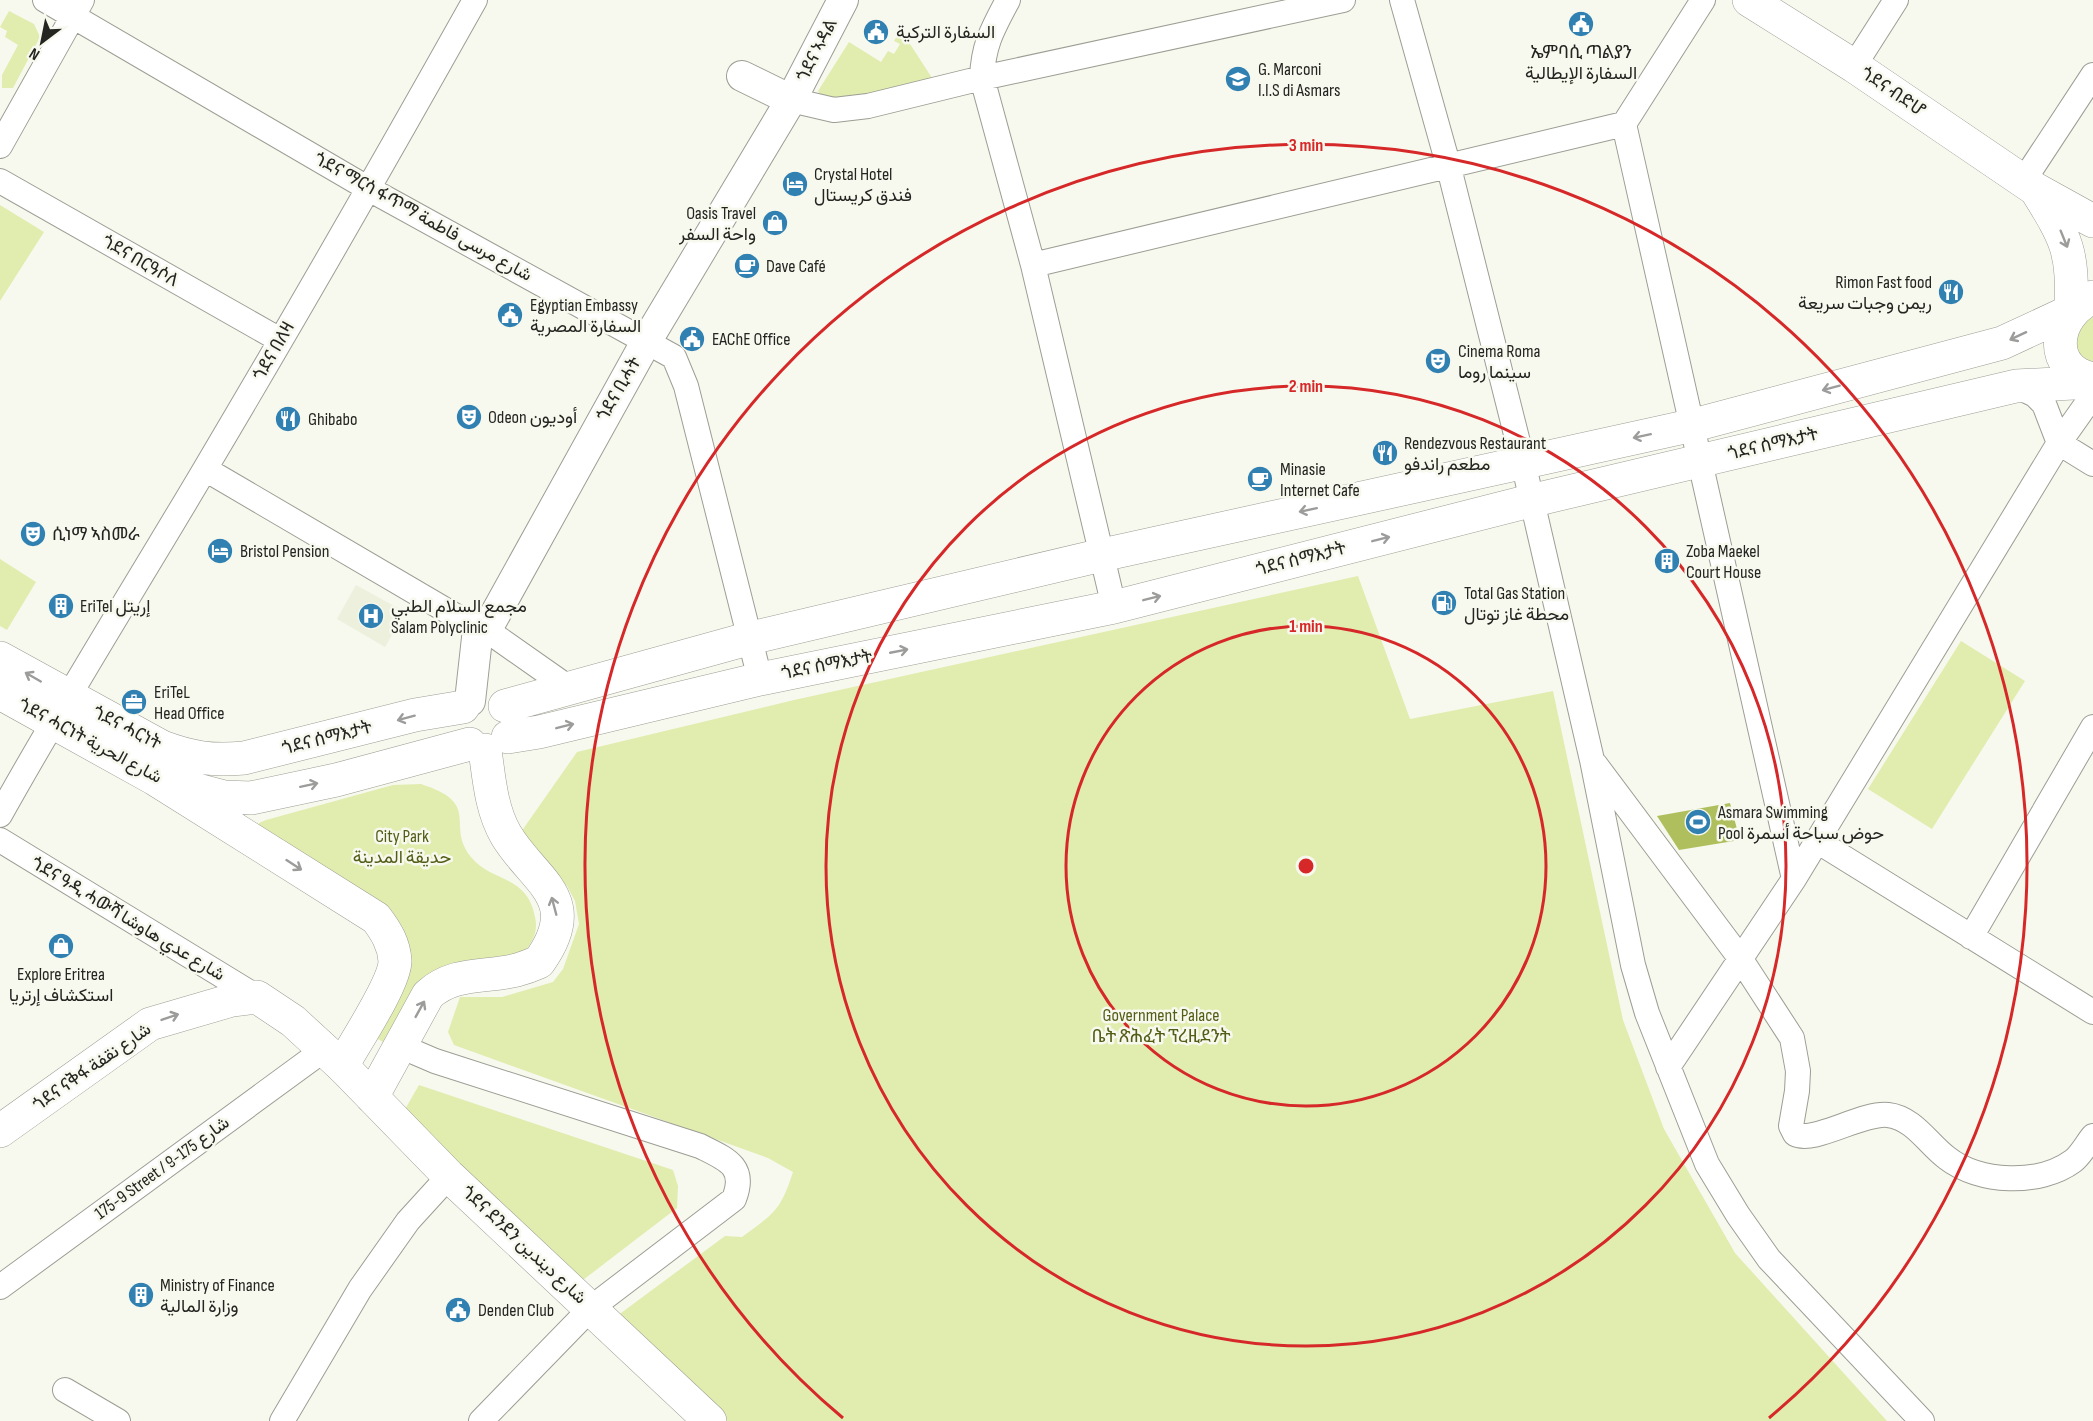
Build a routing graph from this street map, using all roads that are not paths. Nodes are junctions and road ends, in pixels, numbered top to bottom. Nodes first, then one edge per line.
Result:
1 (45, 0) edge
2 (475, 0) edge
3 (843, 0) edge
4 (1008, 0) edge
5 (1343, 0) edge
6 (1402, 0) edge
7 (1703, 0) edge
8 (1749, 0) edge
9 (1896, 0) edge
10 (77, 8) edge
11 (1854, 66) junction
12 (2093, 75) edge
13 (742, 76) dead end
14 (982, 78) junction
15 (791, 100) junction
16 (1624, 124) junction
17 (0, 146) edge
18 (1448, 164) junction
19 (0, 181) edge
20 (2029, 184) junction
21 (369, 189) junction
22 (2093, 221) edge
23 (1033, 265) junction
24 (2082, 304) edge
25 (280, 340) junction
26 (646, 342) junction
27 (2093, 380) edge
28 (2016, 386) junction
29 (2093, 395) edge
30 (1694, 425) junction
31 (2059, 443) junction
32 (1700, 461) junction
33 (1523, 462) junction
34 (2093, 464) edge
35 (205, 469) junction
36 (1530, 501) junction
37 (1102, 555) junction
38 (1114, 607) junction
39 (488, 628) junction
40 (751, 638) junction
41 (0, 658) edge
42 (760, 679) junction
43 (568, 688) junction
44 (0, 693) edge
45 (59, 709) junction
46 (484, 720) junction
47 (2093, 727) edge
48 (189, 758) joint
49 (244, 758) junction
50 (1592, 760) junction
51 (155, 779) junction
52 (251, 798) junction
53 (0, 815) edge
54 (251, 837) junction
55 (0, 840) edge
56 (1817, 841) junction
57 (1794, 879) junction
58 (1971, 938) junction
59 (1740, 958) junction
60 (257, 997) junction
61 (2085, 1007) edge
62 (2093, 1030) edge
63 (400, 1046) junction
64 (333, 1057) junction
65 (1668, 1067) junction
66 (372, 1097) junction
67 (0, 1131) edge
68 (2093, 1136) edge
69 (449, 1176) junction
70 (0, 1287) edge
71 (591, 1308) junction
72 (66, 1390) dead end
73 (118, 1421) edge
74 (282, 1421) edge
75 (481, 1421) edge
76 (710, 1421) edge
77 (1922, 1421) edge

1 - 10 street, ጎደና ማርሳ ፋጥማ شارع مرسى فاطمة
2 - 21 street, ጎደና በለዛ
3 - 15 street, ጎደና ኣዳል
4 - 14 street
5 - 14 street
6 - 18 street
7 - 16 street
8 - 11 main road, ጎደና ብድሆ
9 - 11 street
10 - 17 street
10 - 21 street, ጎደና ማርሳ ፋጥማ شارع مرسى فاطمة
11 - 20 main road, ጎደና ብድሆ
12 - 20 street
13 - 15 street
14 - 15 street
14 - 23 street
15 - 26 street, ጎደና ቢሓት
16 - 18 street
16 - 30 street
18 - 23 street
18 - 33 street
19 - 25 street, ጎደና በርዓሶለ
20 - 22 main road, ጎደና ብድሆ
20 -> 24 main road
21 - 25 street, ጎደና በለዛ
21 - 26 street, ጎደና ማርሳ ፋጥማ شارع مرسى فاطمة
23 - 37 street
24 - 27 main road, ጎደና ሰማእታት
24 -> 30 main road, ጎደና ሰማእታት
25 - 35 street, ጎደና በለዛ
26 - 39 street, ጎደና ቢሓት
26 - 40 street, ጎደና ማርሳ ፋጥማ شارع مرسى فاطمة
27 - 28 main road, ጎደና ሰማእታት
28 - 31 street
28 - 32 main road, ጎደና ሰማእታት
29 - 31 street
30 - 32 street
30 -> 33 main road, ጎደና ሰማእታት
31 - 34 street
31 - 56 street
32 - 36 main road, ጎደና ሰማእታት
32 - 57 street
33 - 36 street
33 -> 37 main road, ጎደና ሰማእታት
35 - 39 street
35 - 45 street, ጎደና በለዛ
38 -> 36 main road, ጎደና ሰማእታት
36 - 50 street
37 - 38 street
37 - 40 main road, ጎደና ሰማእታት
42 -> 38 main road, ጎደና ሰማእታት
39 - 43 street
39 - 46 street, ጎደና ቢሓት
40 - 42 street, ጎደና ማርሳ ፋጥማ شارع مرسى فاطمة
40 - 43 main road, ጎደና ሰማእታት
45 -> 41 main road, ጎደና ሓርነት شارع الحرية
46 -> 42 main road, ጎደና ሰማእታት
43 - 46 main road, ጎደና ሰማእታት
44 - 45 main road, ጎደና ሓርነት شارع الحرية
45 - 48 main road, ጎደና ሓርነት
45 - 51 main road, ጎደና ሓርነት شارع الحرية
45 - 53 street, ጎደና በለዛ
46 -> 49 main road, ጎደና ሰማእታት
52 -> 46 main road, ጎደና ሰማእታት
63 -> 46 main road
47 - 58 street
48 - 49 main road, ጎደና ሰማእታት
49 - 52 main road
50 - 59 street
50 - 65 street
51 - 52 main road, ጎደና ሓርነት شارع الحرية
51 - 54 main road
52 - 54 main road
54 -> 64 main road
55 - 60 street, ጎደና ዓዲ ሓውሻ شارع عدي هاوشا
56 - 57 street
56 - 58 street
57 - 59 street
58 - 61 street
59 - 65 street
59 - 68 street
60 - 64 main road
67 -> 60 main road, ጎደና ናቅፋ شارع نقفة
61 - 62 street
63 - 66 main road
63 - 71 street
64 - 66 main road, ጎደና ደንደን شارع ديندين
64 - 70 street, 175-9 Street / شارع 175-9
65 - 77 street
66 - 69 main road, ጎደና ደንደን شارع ديندين
69 - 71 main road, ጎደና ደንደን شارع ديندين
69 - 74 street
71 - 75 street
71 - 76 main road, ጎደና ደንደን شارع ديندين
72 - 73 street

